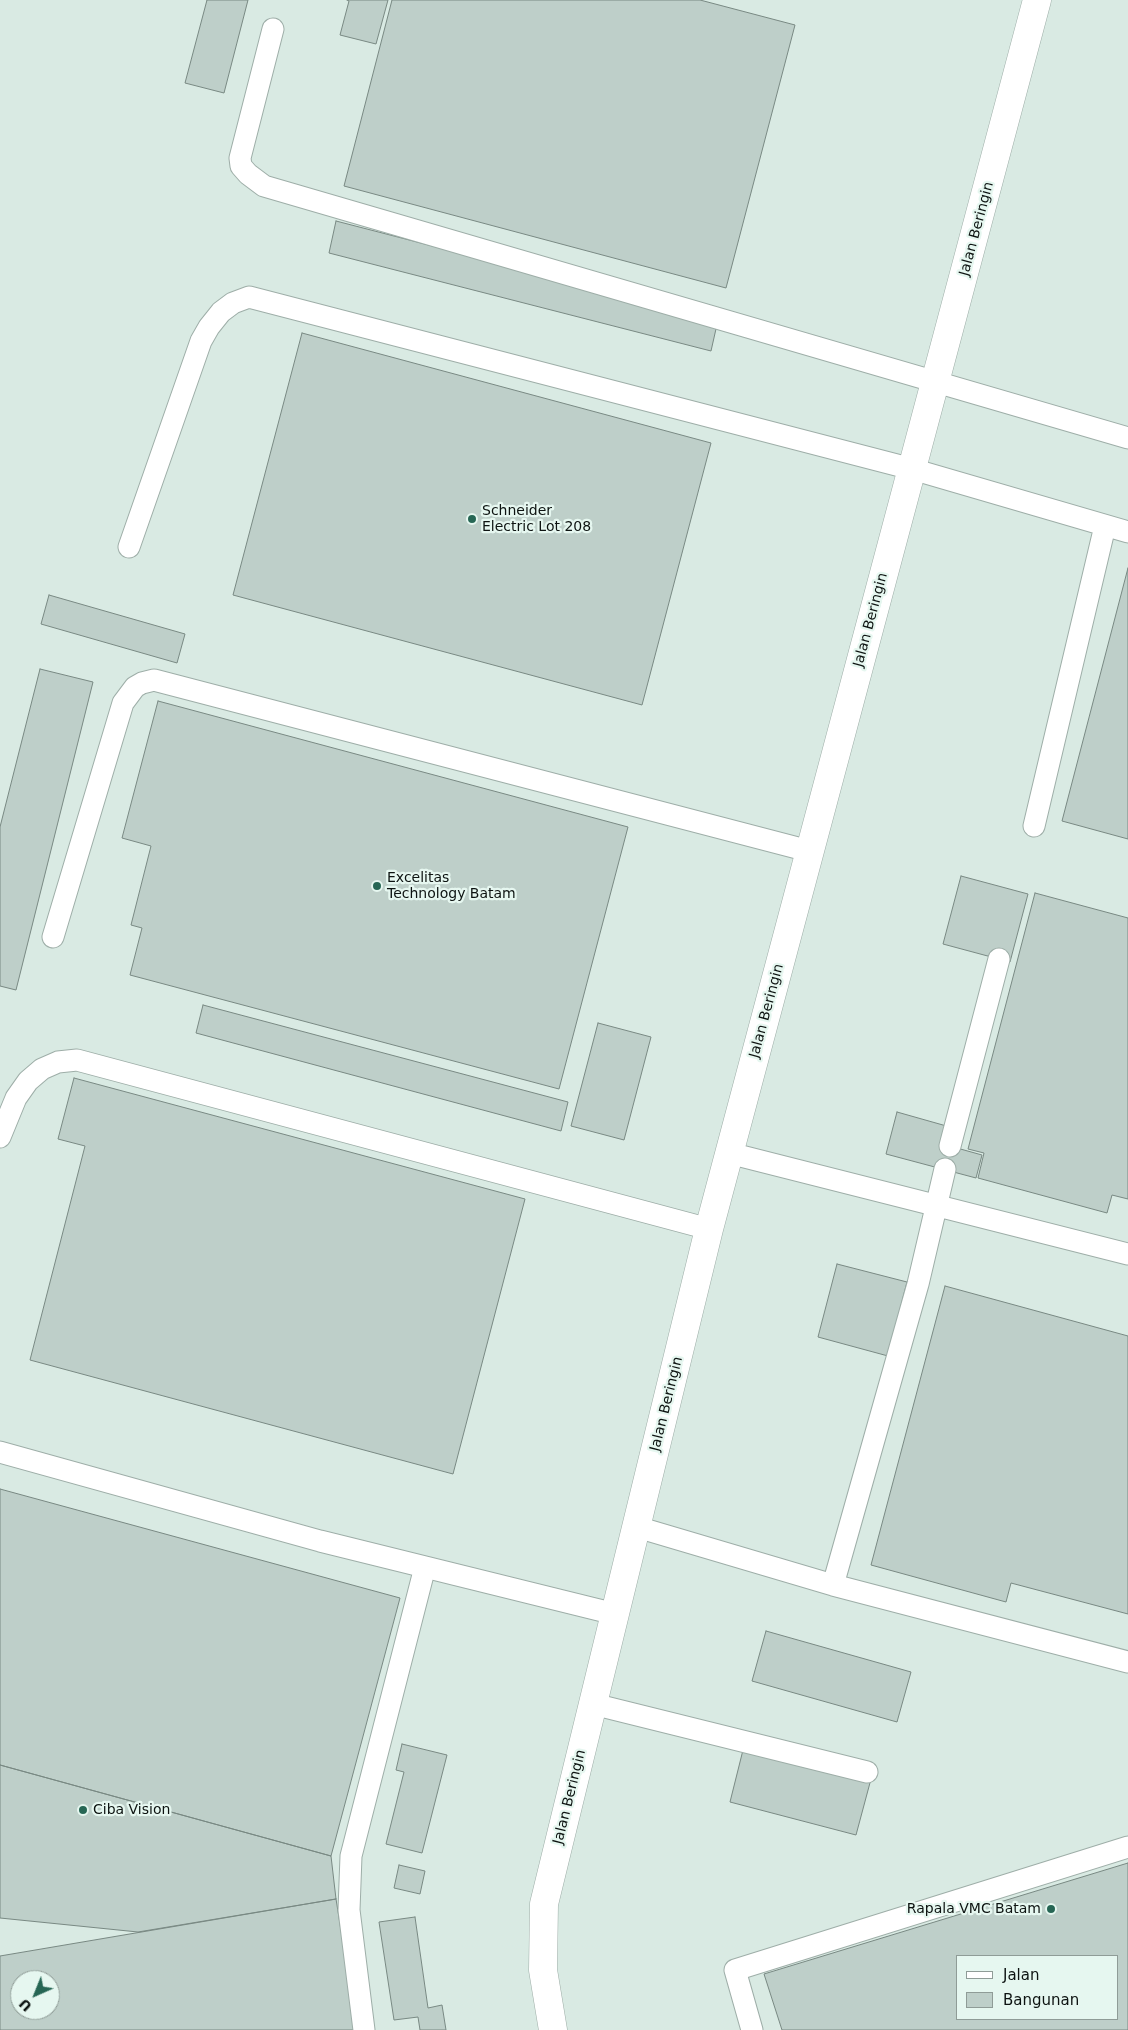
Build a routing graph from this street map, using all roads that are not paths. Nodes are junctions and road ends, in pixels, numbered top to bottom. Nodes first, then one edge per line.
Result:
1 (1037, 0) edge
2 (273, 29) dead end
3 (936, 381) junction
4 (1128, 438) edge
5 (912, 469) junction
6 (1105, 526) junction
7 (1128, 532) edge
8 (129, 547) dead end
9 (1034, 826) dead end
10 (809, 851) junction
11 (53, 937) dead end
12 (999, 959) dead end
13 (0, 1137) edge
14 (950, 1146) dead end
15 (729, 1153) junction
16 (945, 1170) dead end
17 (935, 1205) junction
18 (709, 1229) junction
19 (1128, 1254) edge
20 (0, 1452) edge
21 (637, 1527) junction
22 (425, 1567) junction
23 (834, 1585) junction
24 (615, 1614) junction
25 (1128, 1662) edge
26 (593, 1704) junction
27 (867, 1772) dead end
28 (1128, 1847) edge
29 (364, 2030) edge
30 (553, 2030) edge
31 (752, 2030) edge

1 - 3 street, Jalan Beringin
2 - 3 lane
3 - 4 lane
3 - 5 street, Jalan Beringin
5 - 6 lane
5 - 8 lane
5 - 10 street, Jalan Beringin
6 - 7 lane
6 - 9 lane
10 - 11 lane
10 - 15 street, Jalan Beringin
12 - 14 lane
13 - 18 lane
15 - 17 lane
15 - 18 street, Jalan Beringin
16 - 17 lane
17 - 19 lane
17 - 23 lane
18 - 21 street, Jalan Beringin
20 - 22 lane
21 - 23 lane
21 - 24 street, Jalan Beringin
22 - 24 lane
22 - 29 lane
23 - 25 lane
24 - 26 street, Jalan Beringin
26 - 27 lane
26 - 30 street, Jalan Beringin
28 - 31 lane

